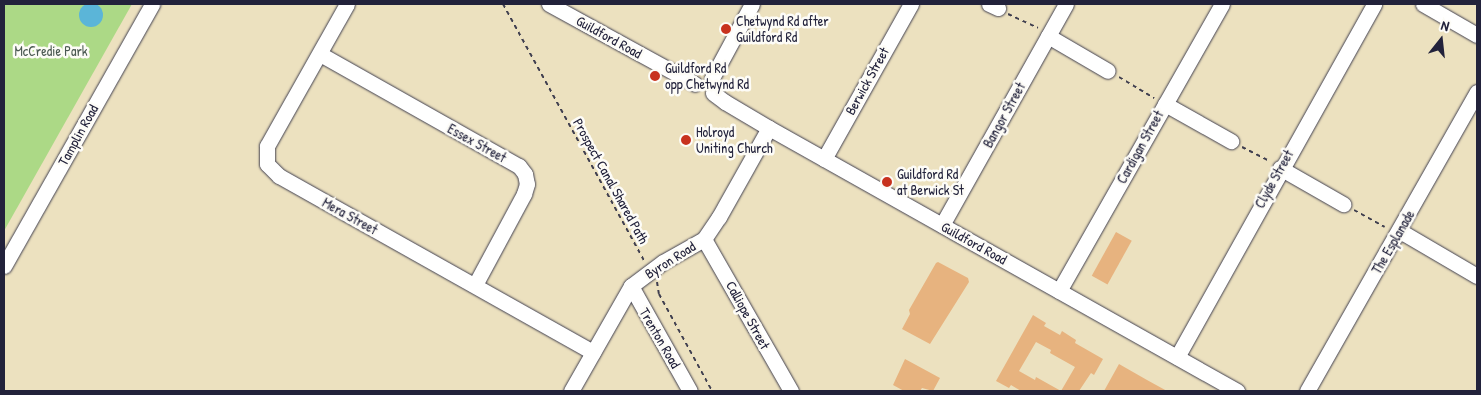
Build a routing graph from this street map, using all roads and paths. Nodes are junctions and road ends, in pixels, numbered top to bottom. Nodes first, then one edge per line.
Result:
1 (152, 4) edge
2 (347, 4) edge
3 (503, 4) edge
4 (550, 4) edge
5 (752, 4) edge
6 (911, 4) edge
7 (1066, 4) edge
8 (1222, 4) edge
9 (1374, 4) edge
10 (1423, 4) edge
11 (993, 6) edge
12 (1477, 35) edge
13 (1048, 36) junction
14 (320, 54) junction
15 (1108, 71) joint
16 (712, 86) junction
17 (1477, 92) edge
18 (1164, 104) junction
19 (769, 128) junction
20 (1231, 141) joint
21 (824, 159) junction
22 (1280, 168) junction
23 (1343, 204) joint
24 (942, 225) junction
25 (1392, 229) junction
26 (704, 239) junction
27 (659, 265) junction
28 (4, 266) edge
29 (1477, 276) edge
30 (475, 285) junction
31 (630, 286) junction
32 (1059, 291) junction
33 (593, 352) junction
34 (1177, 356) junction
35 (571, 391) edge
36 (690, 391) edge
37 (712, 391) edge
38 (790, 391) edge
39 (1237, 391) edge
40 (1307, 391) edge

1 - 28 street, Tamplin Road
2 - 14 street, Mera Street
3 - 27 path, Prospect Canal Shared Path
4 - 16 street, Guildford Road
5 - 16 street
6 - 21 street, Berwick Street
7 - 13 street, Bangor Street
8 - 18 street, Cardigan Street
9 - 22 street, Clyde Street
10 - 12 street
11 - 13 path
13 - 15 street
13 - 24 street, Bangor Street
14 - 30 street, Essex Street
14 - 30 street, Mera Street
15 - 18 path
16 - 19 street, Guildford Road
17 - 25 street, The Esplanade
18 - 20 street
18 - 32 street, Cardigan Street
19 - 21 street, Guildford Road
19 - 26 street, Byron Road
20 - 22 path
21 - 24 street, Guildford Road
22 - 23 street
22 - 34 street, Clyde Street
23 - 25 path
24 - 32 street, Guildford Road
25 - 29 street
25 - 40 street, The Esplanade
26 - 27 street, Byron Road
26 - 38 street, Calliope Street
27 - 31 street, Byron Road
27 - 37 path
30 - 33 street, Mera Street
31 - 33 street, Byron Road
31 - 36 street, Trenton Road
32 - 34 street, Guildford Road
33 - 35 street, Byron Road
34 - 39 street, Guildford Road

